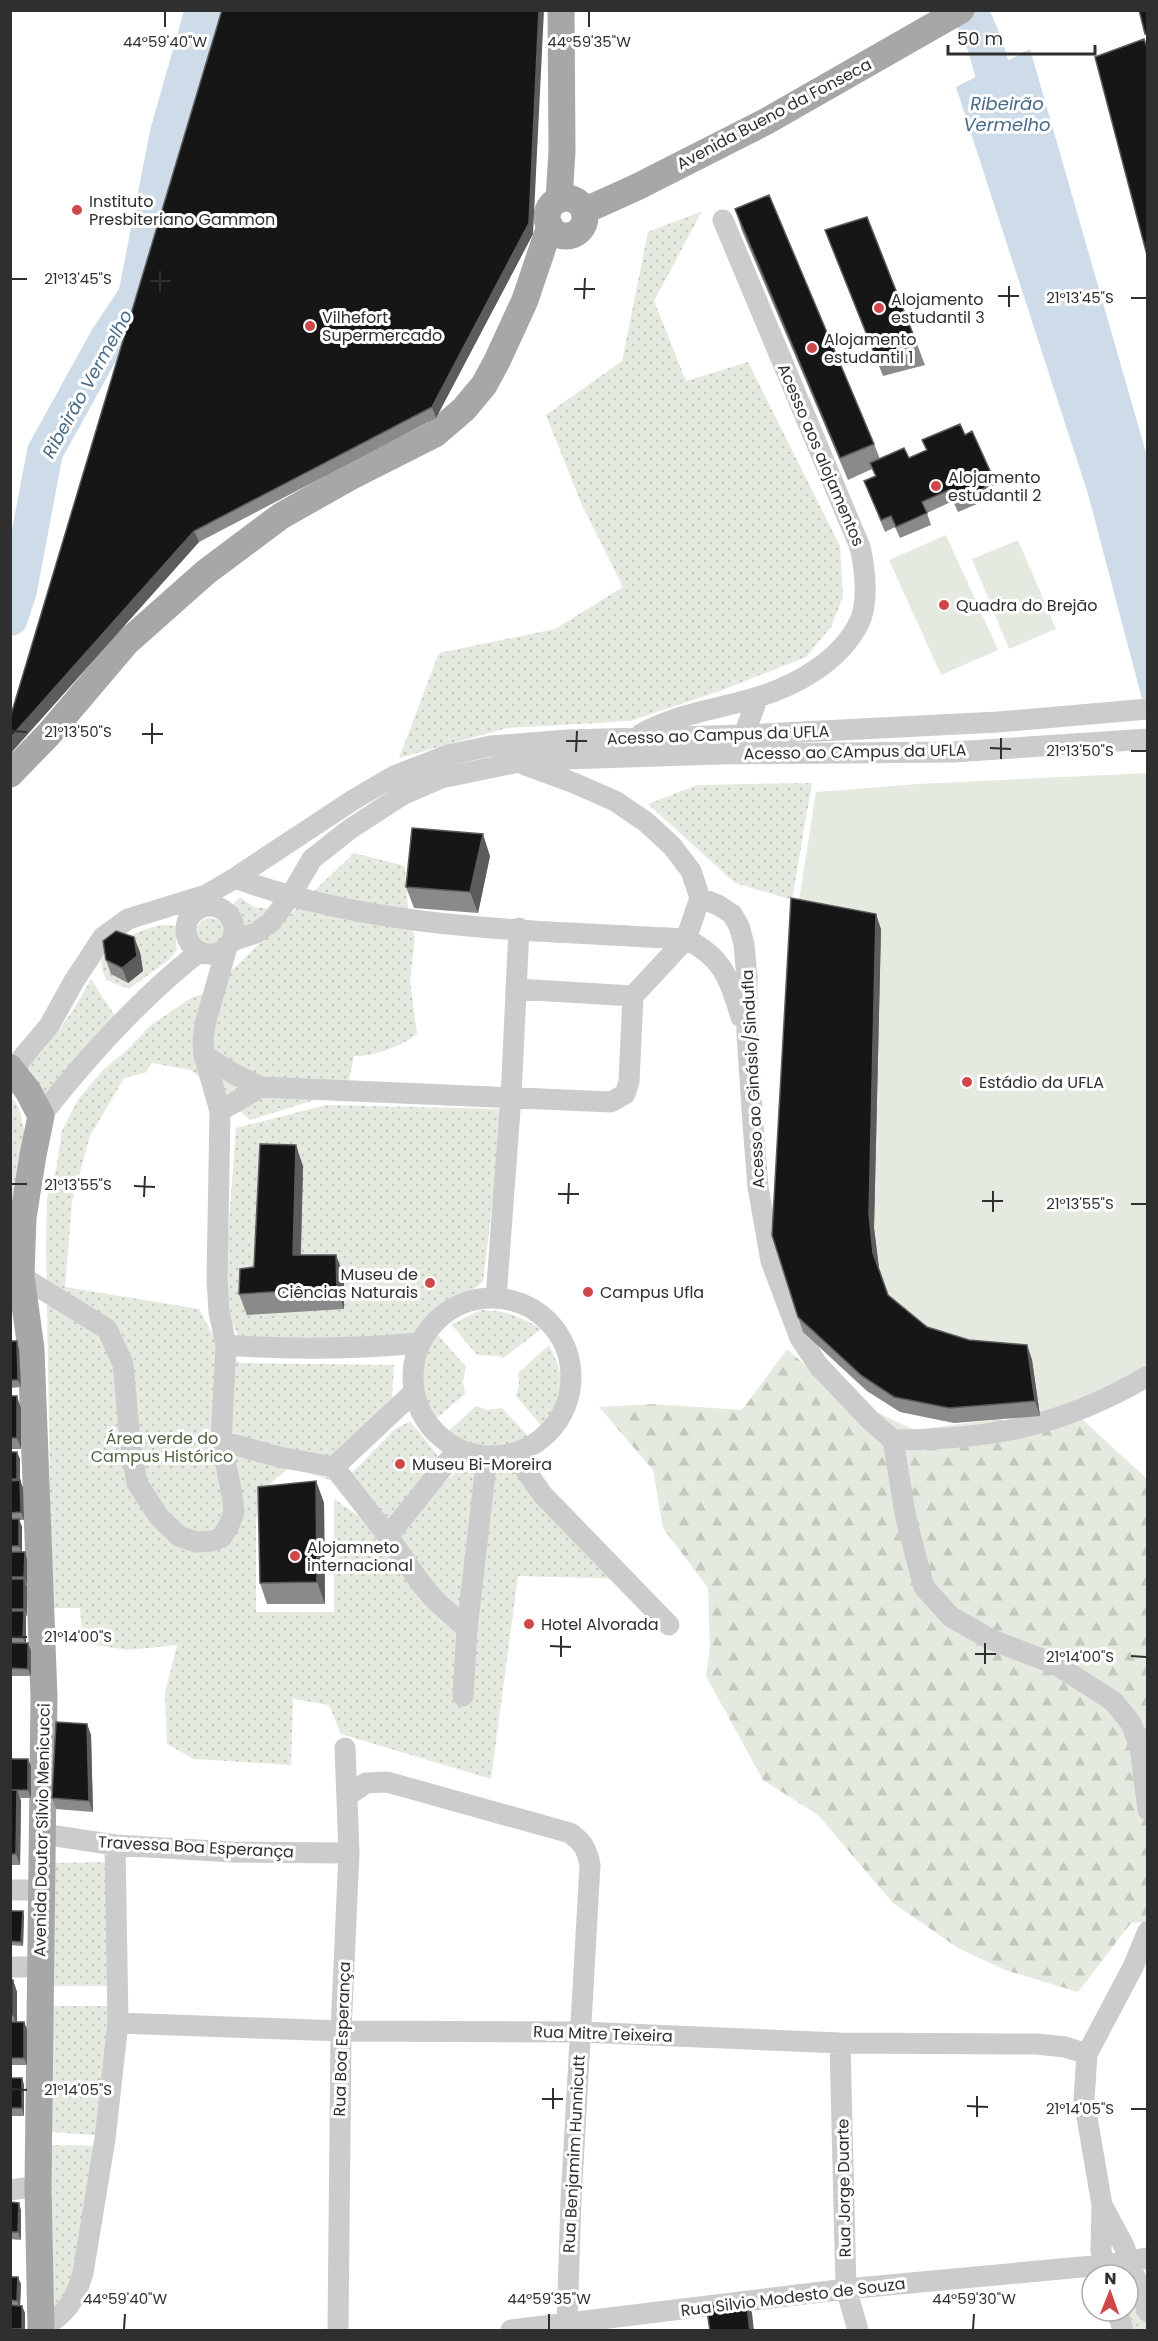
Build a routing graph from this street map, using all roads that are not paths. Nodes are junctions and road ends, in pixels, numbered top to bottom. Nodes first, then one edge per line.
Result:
1 (561, 10) edge
2 (961, 10) edge
3 (559, 200) junction
4 (584, 211) junction
5 (723, 220) dead end
6 (550, 226) junction
7 (758, 697) junction
8 (1148, 709) edge
9 (744, 735) junction
10 (635, 737) junction
11 (1148, 739) edge
12 (519, 762) junction
13 (10, 774) edge
14 (236, 878) junction
15 (291, 895) junction
16 (700, 898) junction
17 (205, 901) junction
18 (519, 928) junction
19 (686, 939) junction
20 (230, 944) junction
21 (199, 952) junction
22 (517, 989) junction
23 (633, 996) junction
24 (747, 1034) junction
25 (204, 1055) junction
26 (11, 1069) edge
27 (261, 1087) junction
28 (511, 1097) junction
29 (220, 1111) junction
30 (42, 1116) junction
31 (16, 1281) edge
32 (496, 1298) junction
33 (19, 1322) edge
34 (420, 1343) junction
35 (226, 1345) junction
36 (1148, 1376) edge
37 (414, 1392) junction
38 (893, 1440) junction
39 (221, 1441) junction
40 (457, 1450) junction
41 (518, 1453) junction
42 (487, 1456) junction
43 (334, 1467) junction
44 (388, 1536) junction
45 (669, 1625) dead end
46 (467, 1629) junction
47 (463, 1696) dead end
48 (345, 1748) dead end
49 (347, 1796) junction
50 (1148, 1810) edge
51 (43, 1834) junction
52 (115, 1845) junction
53 (349, 1853) junction
54 (10, 1890) edge
55 (42, 1890) junction
56 (1148, 1931) edge
57 (10, 1967) edge
58 (40, 1967) junction
59 (118, 2023) junction
60 (341, 2031) junction
61 (580, 2032) junction
62 (840, 2043) junction
63 (1087, 2054) junction
64 (38, 2186) junction
65 (10, 2190) edge
66 (1102, 2205) junction
67 (1139, 2260) edge
68 (1104, 2263) edge
69 (1080, 2272) edge
70 (846, 2289) junction
71 (1148, 2312) edge
72 (568, 2327) edge
73 (41, 2330) edge
74 (338, 2331) edge
75 (511, 2331) edge
76 (858, 2331) edge

1 - 3 main road
2 - 4 main road, Avenida Bueno da Fonseca
3 - 4 main road
3 - 6 main road
4 - 6 main road
5 - 7 street, Acesso aos alojamentos
6 - 13 main road
7 - 9 street
7 - 10 street, Acesso aos alojamentos
8 - 9 street, Acesso ao Campus da UFLA
9 - 10 street, Acesso ao Campus da UFLA
10 - 14 street, Acesso ao Campus da UFLA
11 - 12 street, Acesso ao CAmpus da UFLA
12 - 15 street, Acesso ao CAmpus da UFLA
12 - 16 street
14 - 15 street
14 - 17 street, Acesso ao Campus da UFLA
15 - 18 street
15 - 20 street, Acesso ao CAmpus da UFLA
16 - 19 street
16 - 24 street, Acesso ao Ginásio/Sindufla
17 - 20 street
17 - 21 street
17 - 26 street, Acesso ao Campus da UFLA
18 - 19 street
18 - 22 street
19 - 23 street
19 - 24 street
20 - 21 street
20 - 25 street
21 - 30 street
22 - 23 street
22 - 28 street
23 - 28 street
24 - 38 street, Acesso ao Ginásio/Sindufla
25 - 27 street
25 - 29 street
26 - 30 main road
27 - 28 street
27 - 29 street
28 - 32 street
29 - 35 street
30 - 31 main road, Avenida Doutor Sílvio Menicucci
31 - 33 main road, Avenida Doutor Sílvio Menicucci
31 - 39 street
32 - 34 street
32 - 41 street
33 - 51 main road, Avenida Doutor Sílvio Menicucci
34 - 35 street
34 - 37 street
35 - 39 street
36 - 38 street
37 - 40 street
37 - 43 street
38 - 50 street
39 - 43 street
40 - 42 street
40 - 44 street
41 - 42 street
41 - 45 street
42 - 46 street
43 - 44 street
44 - 46 street
46 - 47 street
48 - 49 street, Rua Boa Esperança
49 - 53 street, Rua Boa Esperança
49 - 61 street, Rua Benjamim Hunnicutt
51 - 52 street, Travessa Boa Esperança
51 - 55 main road, Avenida Doutor Sílvio Menicucci
52 - 53 street, Travessa Boa Esperança
52 - 59 street
53 - 60 street, Rua Boa Esperança
54 - 55 street
55 - 58 main road, Avenida Doutor Sílvio Menicucci
56 - 63 street
57 - 58 street
58 - 64 main road, Avenida Doutor Sílvio Menicucci
59 - 60 street, Rua Mitre Teixeira
59 - 73 street
60 - 61 street, Rua Mitre Teixeira
60 - 74 street, Rua Boa Esperança
61 - 62 street, Rua Mitre Teixeira
61 - 72 street, Rua Benjamim Hunnicutt
62 - 63 street, Rua Mitre Teixeira
62 - 70 street, Rua Jorge Duarte
63 - 66 street
64 - 65 street
64 - 73 main road, Avenida Doutor Sílvio Menicucci
66 - 67 street
66 - 68 street
67 - 71 street
69 - 70 street, Rua Silvio Modesto de Souza
70 - 72 street, Rua Silvio Modesto de Souza
70 - 76 street, Rua Jorge Duarte
72 - 75 street, Rua Silvio Modesto de Souza

